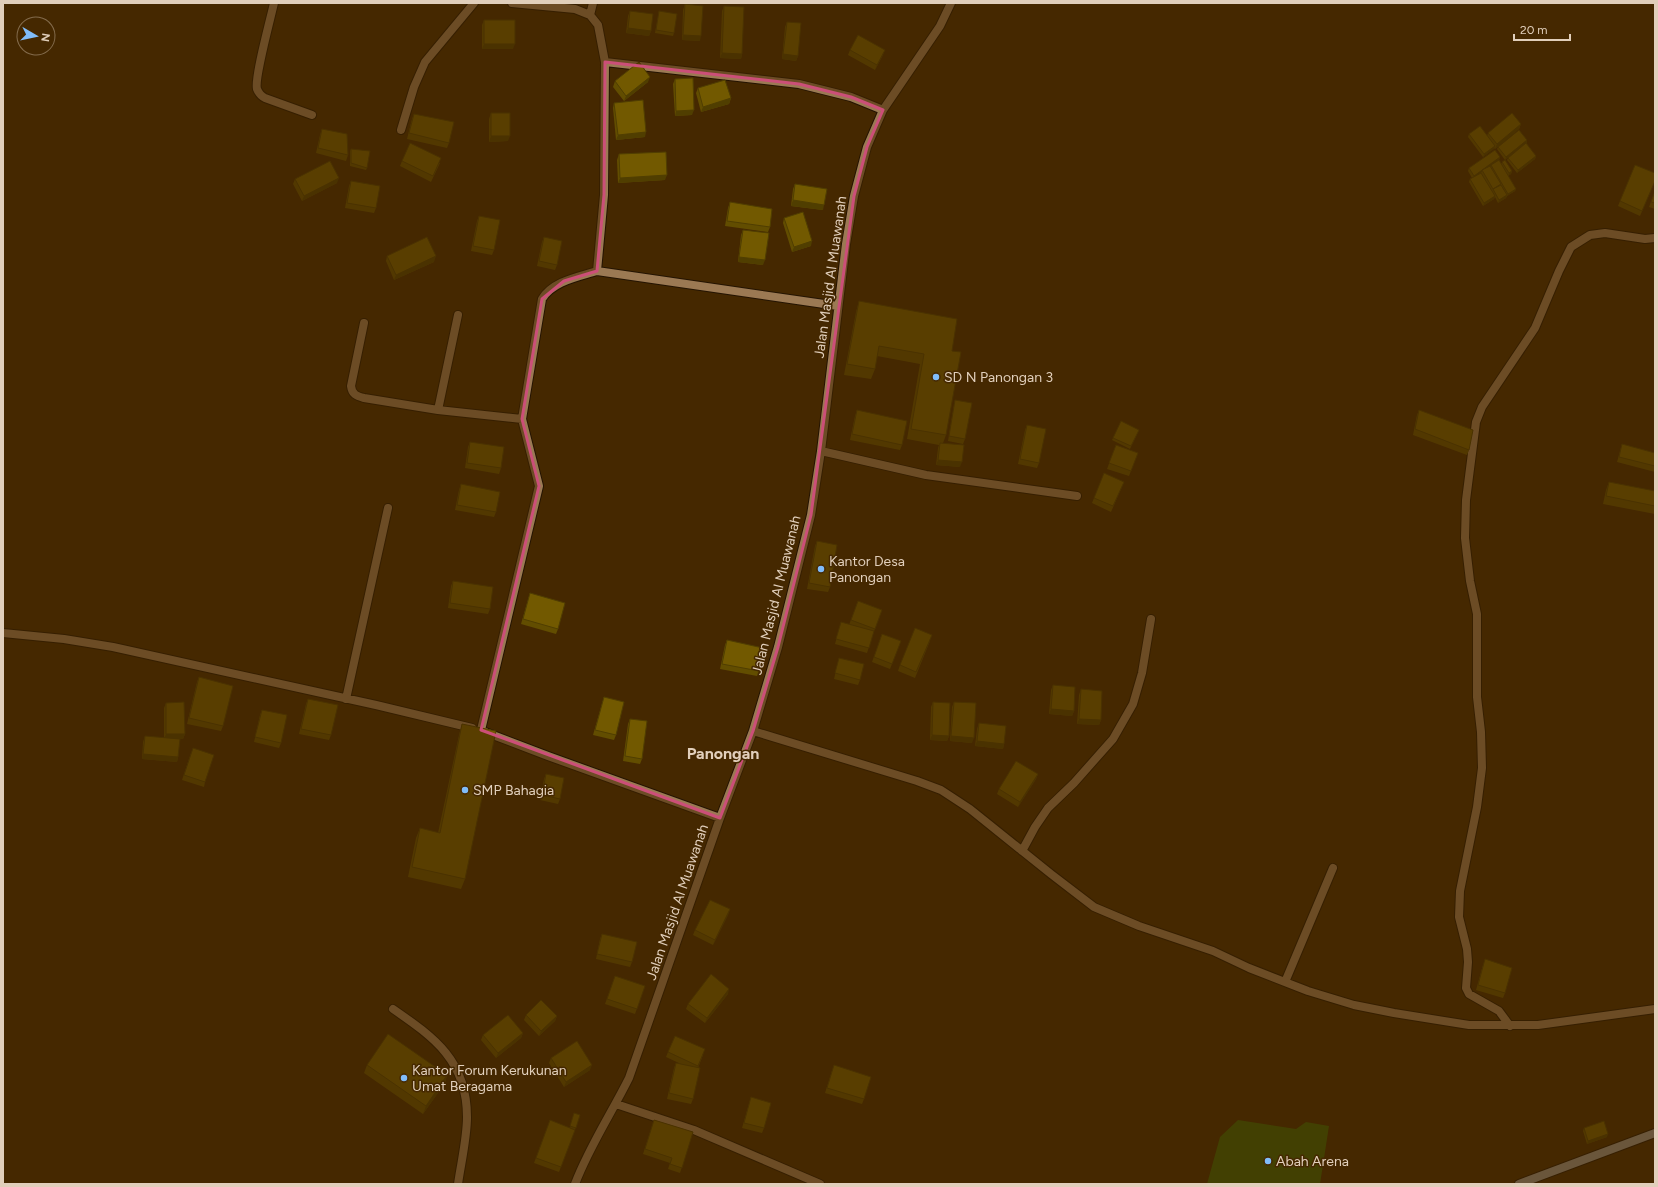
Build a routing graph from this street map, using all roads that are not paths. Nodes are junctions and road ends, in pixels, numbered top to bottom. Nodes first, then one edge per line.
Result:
1 (274, 3) edge
2 (474, 3) edge
3 (512, 3) edge
4 (593, 3) edge
5 (951, 3) edge
6 (590, 15) junction
7 (605, 62) junction
8 (883, 110) junction
9 (312, 115) dead end
10 (401, 130) dead end
11 (1655, 238) edge
12 (597, 271) junction
13 (838, 306) junction
14 (458, 315) dead end
15 (364, 323) dead end
16 (438, 410) junction
17 (522, 419) junction
18 (821, 452) junction
19 (1077, 496) dead end
20 (388, 508) dead end
21 (1151, 619) dead end
22 (3, 633) edge
23 (346, 699) junction
24 (481, 730) junction
25 (753, 731) junction
26 (720, 818) junction
27 (1022, 851) junction
28 (1333, 868) dead end
29 (1285, 982) junction
30 (393, 1009) dead end
31 (1655, 1009) edge
32 (1510, 1026) junction
33 (616, 1104) junction
34 (1655, 1133) edge
35 (458, 1184) edge
36 (575, 1184) edge
37 (820, 1184) edge
38 (1519, 1184) edge

1 - 9 street
2 - 10 street
3 - 6 street
4 - 6 street
5 - 8 street, Jalan Masjid Al Muawanah
6 - 7 street
7 - 8 street
7 - 12 street
8 - 13 street, Jalan Masjid Al Muawanah
11 - 32 street
12 - 13 street
12 - 17 street
13 - 18 street, Jalan Masjid Al Muawanah
14 - 16 street
15 - 16 street
16 - 17 street
17 - 24 street
18 - 19 street
18 - 25 street, Jalan Masjid Al Muawanah
20 - 23 street
21 - 27 street
22 - 23 street
23 - 24 street
24 - 26 street
25 - 26 street, Jalan Masjid Al Muawanah
25 - 27 street
26 - 33 street, Jalan Masjid Al Muawanah
27 - 29 street
28 - 29 street
29 - 32 street
30 - 35 street
31 - 32 street
33 - 36 street, Jalan Masjid Al Muawanah
33 - 37 street
34 - 38 main road

